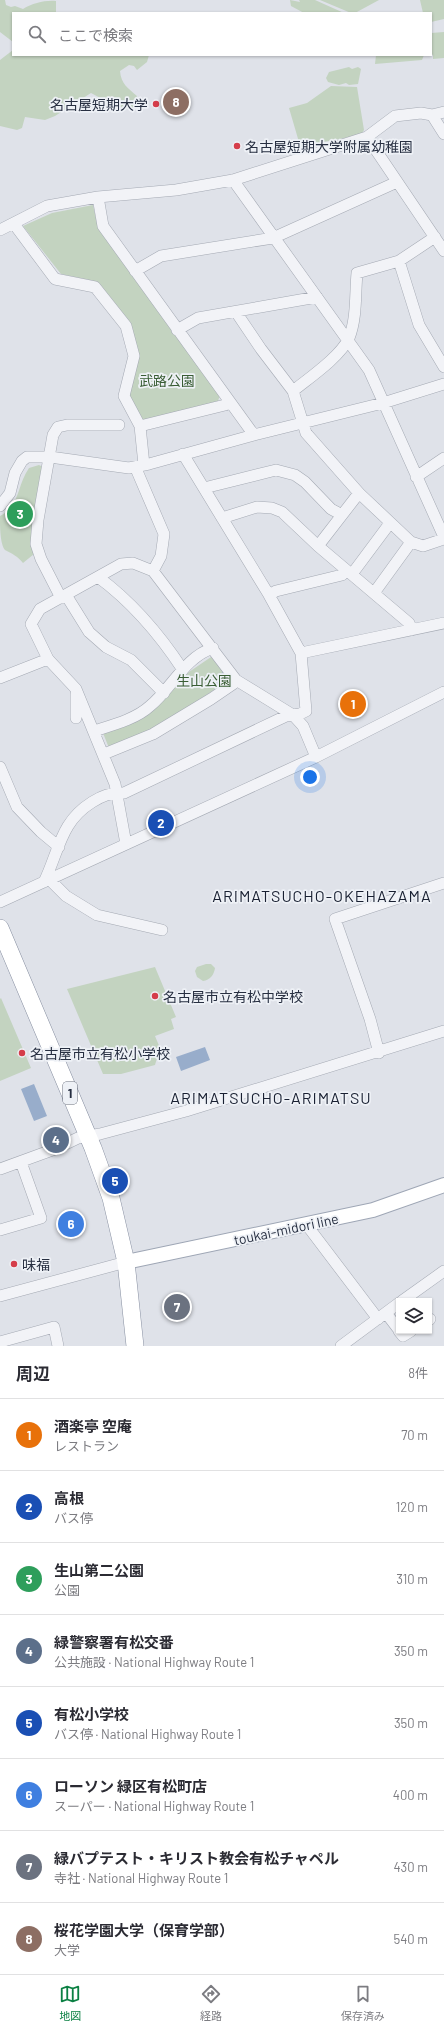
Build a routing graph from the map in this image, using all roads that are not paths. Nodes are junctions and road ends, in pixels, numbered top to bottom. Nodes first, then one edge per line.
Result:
1 (444, 112) edge
2 (432, 115) junction
3 (444, 134) edge
4 (367, 137) junction
5 (233, 180) junction
6 (397, 182) junction
7 (98, 197) junction
8 (14, 224) junction
9 (0, 230) edge
10 (435, 237) junction
11 (273, 238) junction
12 (444, 251) edge
13 (399, 261) junction
14 (135, 271) junction
15 (317, 297) junction
16 (236, 312) junction
17 (177, 330) junction
18 (348, 339) junction
19 (444, 367) edge
20 (444, 384) edge
21 (292, 391) junction
22 (230, 402) junction
23 (383, 403) junction
24 (302, 424) junction
25 (119, 425) dead end
26 (140, 426) junction
27 (254, 435) junction
28 (183, 454) junction
29 (50, 457) junction
30 (444, 458) edge
31 (140, 466) junction
32 (416, 477) junction
33 (204, 488) junction
34 (359, 493) junction
35 (0, 506) edge
36 (342, 515) junction
37 (222, 518) junction
38 (390, 523) junction
39 (444, 538) edge
40 (411, 542) junction
41 (318, 546) junction
42 (153, 571) junction
43 (349, 572) junction
44 (98, 577) junction
45 (374, 593) junction
46 (269, 595) junction
47 (63, 596) junction
48 (444, 622) edge
49 (412, 630) junction
50 (213, 648) junction
51 (301, 653) junction
52 (48, 659) junction
53 (183, 670) junction
54 (0, 678) edge
55 (236, 680) junction
56 (76, 689) junction
57 (444, 692) edge
58 (164, 693) junction
59 (293, 715) junction
60 (76, 718) dead end
61 (94, 731) junction
62 (104, 754) junction
63 (316, 757) junction
64 (0, 767) edge
65 (117, 792) junction
66 (126, 844) junction
67 (59, 847) junction
68 (47, 881) junction
69 (444, 883) edge
70 (0, 902) edge
71 (0, 928) edge
72 (162, 930) dead end
73 (444, 1031) edge
74 (379, 1052) junction
75 (88, 1137) junction
76 (21, 1162) junction
77 (0, 1170) edge
78 (444, 1185) edge
79 (306, 1224) junction
80 (0, 1230) edge
81 (126, 1262) junction
82 (444, 1271) edge
83 (0, 1296) edge
84 (406, 1298) edge
85 (396, 1305) edge
86 (382, 1316) junction
87 (396, 1328) edge
88 (0, 1342) edge
89 (58, 1346) edge
90 (136, 1346) edge
91 (341, 1346) edge

1 - 2 street
2 - 3 street
2 - 4 street
4 - 5 street
4 - 6 street
5 - 7 street
5 - 11 street
6 - 10 street
6 - 11 street
7 - 8 street
7 - 14 street
8 - 9 street
8 - 26 street
10 - 12 street
10 - 13 street
11 - 14 street
11 - 15 street
13 - 18 street
13 - 19 street
14 - 17 street
15 - 16 street
15 - 18 street
16 - 17 street
16 - 21 street
17 - 22 street
18 - 21 street
18 - 23 street
20 - 23 street
21 - 24 street
22 - 26 street
22 - 27 street
23 - 24 street
23 - 32 street
24 - 27 street
24 - 34 street
25 - 29 street
26 - 31 street
27 - 28 street
28 - 31 street
28 - 33 street
29 - 31 street
29 - 35 street
29 - 47 street
30 - 32 street
31 - 42 street
32 - 39 street
33 - 36 street
33 - 37 street
34 - 36 street
34 - 38 street
36 - 41 street
37 - 41 street
37 - 46 street
38 - 40 street
38 - 43 street
39 - 40 street
40 - 45 street
41 - 43 street
42 - 44 street
42 - 50 street
43 - 45 street
43 - 46 street
44 - 47 street
44 - 53 street
45 - 49 street
46 - 51 street
47 - 52 street
47 - 58 street
48 - 49 street
49 - 51 street
50 - 53 street
50 - 55 street
51 - 59 street
52 - 54 street
52 - 56 street
53 - 58 street
55 - 59 street
55 - 62 street
56 - 60 street
56 - 61 street
57 - 63 street
58 - 61 street
59 - 63 street
59 - 65 street
61 - 62 street
62 - 65 street
63 - 66 street
64 - 67 street
65 - 66 street
65 - 67 street
66 - 68 street
67 - 68 street
68 - 70 street
68 - 72 street
69 - 74 street
71 - 75 highway, 1
73 - 74 street
74 - 75 street
75 - 76 street
75 - 81 highway, 1
76 - 77 street
76 - 80 street
78 - 79 main road, toukai-midori line
79 - 81 main road, toukai-midori line
79 - 86 street
81 - 83 street
81 - 90 highway, 1
82 - 84 street
85 - 86 street
86 - 87 street
86 - 91 street
88 - 89 street

